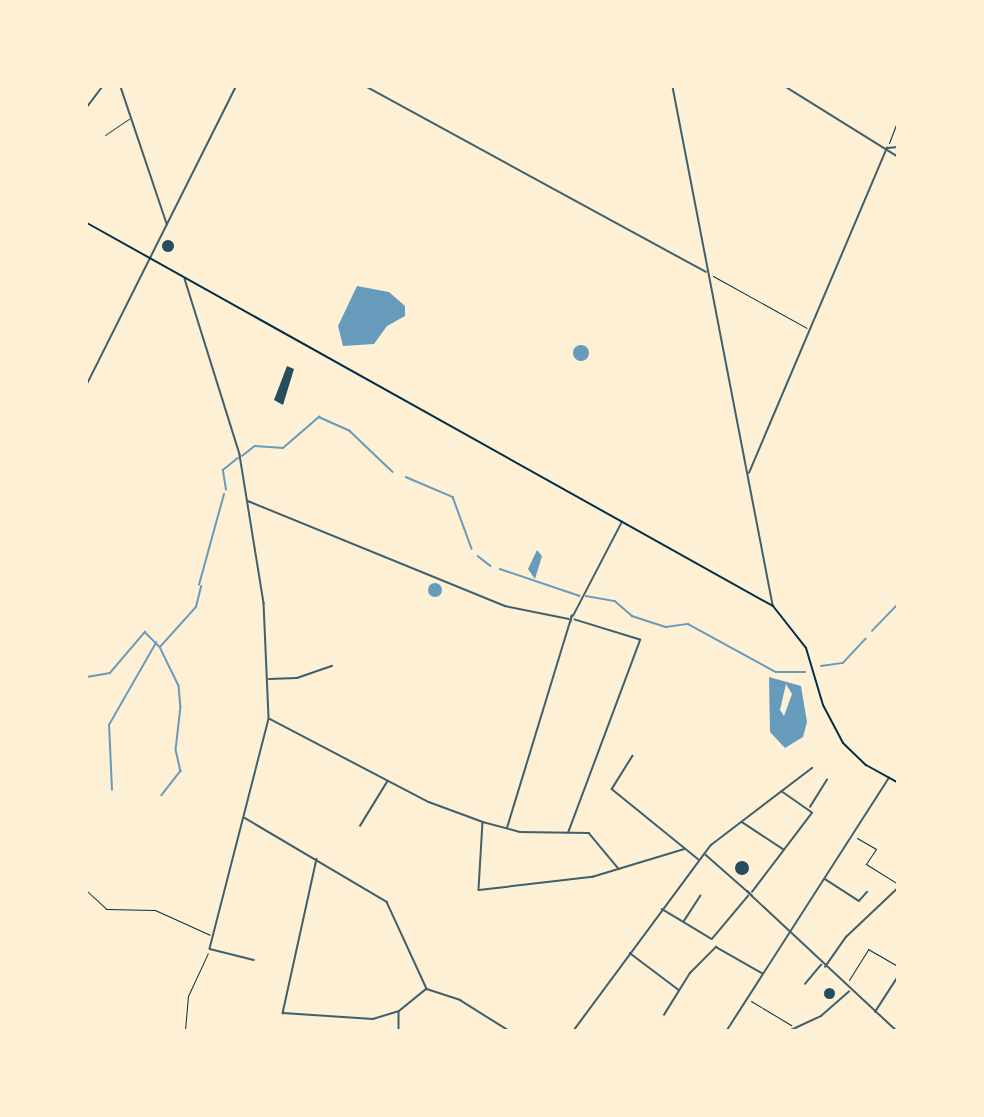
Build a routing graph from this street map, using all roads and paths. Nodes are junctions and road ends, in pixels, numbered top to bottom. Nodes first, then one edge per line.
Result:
1 (102, 87) edge
2 (121, 87) edge
3 (236, 87) edge
4 (368, 87) edge
5 (673, 87) edge
6 (786, 87) edge
7 (87, 107) edge
8 (131, 118) junction
9 (897, 122) edge
10 (105, 135) dead end
11 (897, 147) edge
12 (887, 148) junction
13 (897, 156) edge
14 (87, 223) edge
15 (167, 224) junction
16 (150, 259) junction
17 (706, 272) junction
18 (185, 279) junction
19 (809, 329) junction
20 (87, 384) edge
21 (748, 475) junction
22 (248, 501) junction
23 (622, 521) junction
24 (773, 606) junction
25 (574, 618) junction
26 (569, 619) junction
27 (571, 622) junction
28 (332, 666) dead end
29 (268, 679) junction
30 (269, 719) junction
31 (633, 756) dead end
32 (812, 768) dead end
33 (889, 778) junction
34 (828, 780) dead end
35 (388, 781) junction
36 (897, 782) edge
37 (782, 791) junction
38 (809, 807) junction
39 (245, 817) junction
40 (741, 821) junction
41 (483, 822) junction
42 (360, 826) dead end
43 (507, 829) junction
44 (568, 833) junction
45 (853, 835) junction
46 (685, 849) junction
47 (784, 850) junction
48 (704, 854) junction
49 (316, 859) junction
50 (699, 860) junction
51 (619, 869) junction
52 (824, 879) junction
53 (897, 883) edge
54 (897, 889) edge
55 (87, 891) edge
56 (752, 891) junction
57 (748, 892) junction
58 (867, 892) dead end
59 (700, 896) dead end
60 (748, 896) junction
61 (752, 896) junction
62 (662, 909) junction
63 (684, 922) junction
64 (790, 932) junction
65 (215, 936) junction
66 (210, 949) junction
67 (629, 953) junction
68 (254, 960) dead end
69 (821, 964) junction
70 (897, 966) edge
71 (825, 968) junction
72 (763, 974) junction
73 (897, 978) edge
74 (805, 984) dead end
75 (844, 986) junction
76 (427, 989) junction
77 (679, 990) junction
78 (850, 991) junction
79 (747, 999) junction
80 (399, 1011) junction
81 (875, 1012) junction
82 (664, 1015) dead end
83 (796, 1028) junction
84 (185, 1030) edge
85 (399, 1030) edge
86 (508, 1030) edge
87 (574, 1030) edge
88 (727, 1030) edge
89 (791, 1030) edge
90 (896, 1030) edge

1 - 7 street
2 - 8 street
3 - 15 street
4 - 17 street
5 - 17 street
6 - 12 street
8 - 10 lane
8 - 15 street
9 - 12 path
11 - 12 street
12 - 13 street
12 - 19 street
14 - 16 main road
15 - 16 street
16 - 18 main road
16 - 20 street
17 - 19 path
17 - 21 street
18 - 22 street
18 - 23 main road
19 - 21 street
21 - 24 street
22 - 26 street
22 - 29 street
23 - 24 main road
23 - 25 street
24 - 33 main road
25 - 26 street
25 - 27 street
25 - 44 street
26 - 27 street
27 - 43 street
28 - 29 street
29 - 30 street
30 - 35 street
30 - 39 street
31 - 46 street
32 - 37 street
33 - 36 main road
33 - 45 street
34 - 38 street
35 - 41 street
35 - 42 street
37 - 38 street
37 - 40 street
38 - 47 street
39 - 49 street
39 - 65 street
40 - 47 street
40 - 48 street
41 - 43 street
41 - 51 street
43 - 44 street
44 - 51 street
45 - 52 street
45 - 53 path
46 - 50 street
46 - 51 street
47 - 56 street
48 - 50 street
48 - 57 street
49 - 76 street
49 - 80 street
50 - 62 street
52 - 58 street
52 - 64 street
54 - 71 street
55 - 65 path
56 - 57 street
56 - 61 street
57 - 60 street
59 - 63 street
60 - 61 street
60 - 63 street
61 - 64 street
62 - 63 street
62 - 67 street
64 - 69 street
64 - 72 street
65 - 66 street
66 - 68 street
66 - 84 path
67 - 77 street
67 - 87 street
69 - 71 street
69 - 74 street
70 - 75 path
71 - 75 street
72 - 77 street
72 - 79 street
73 - 81 street
75 - 78 street
76 - 80 street
76 - 86 street
77 - 82 street
78 - 81 street
78 - 83 street
79 - 83 path
79 - 88 street
80 - 85 street
81 - 90 street
83 - 89 street

